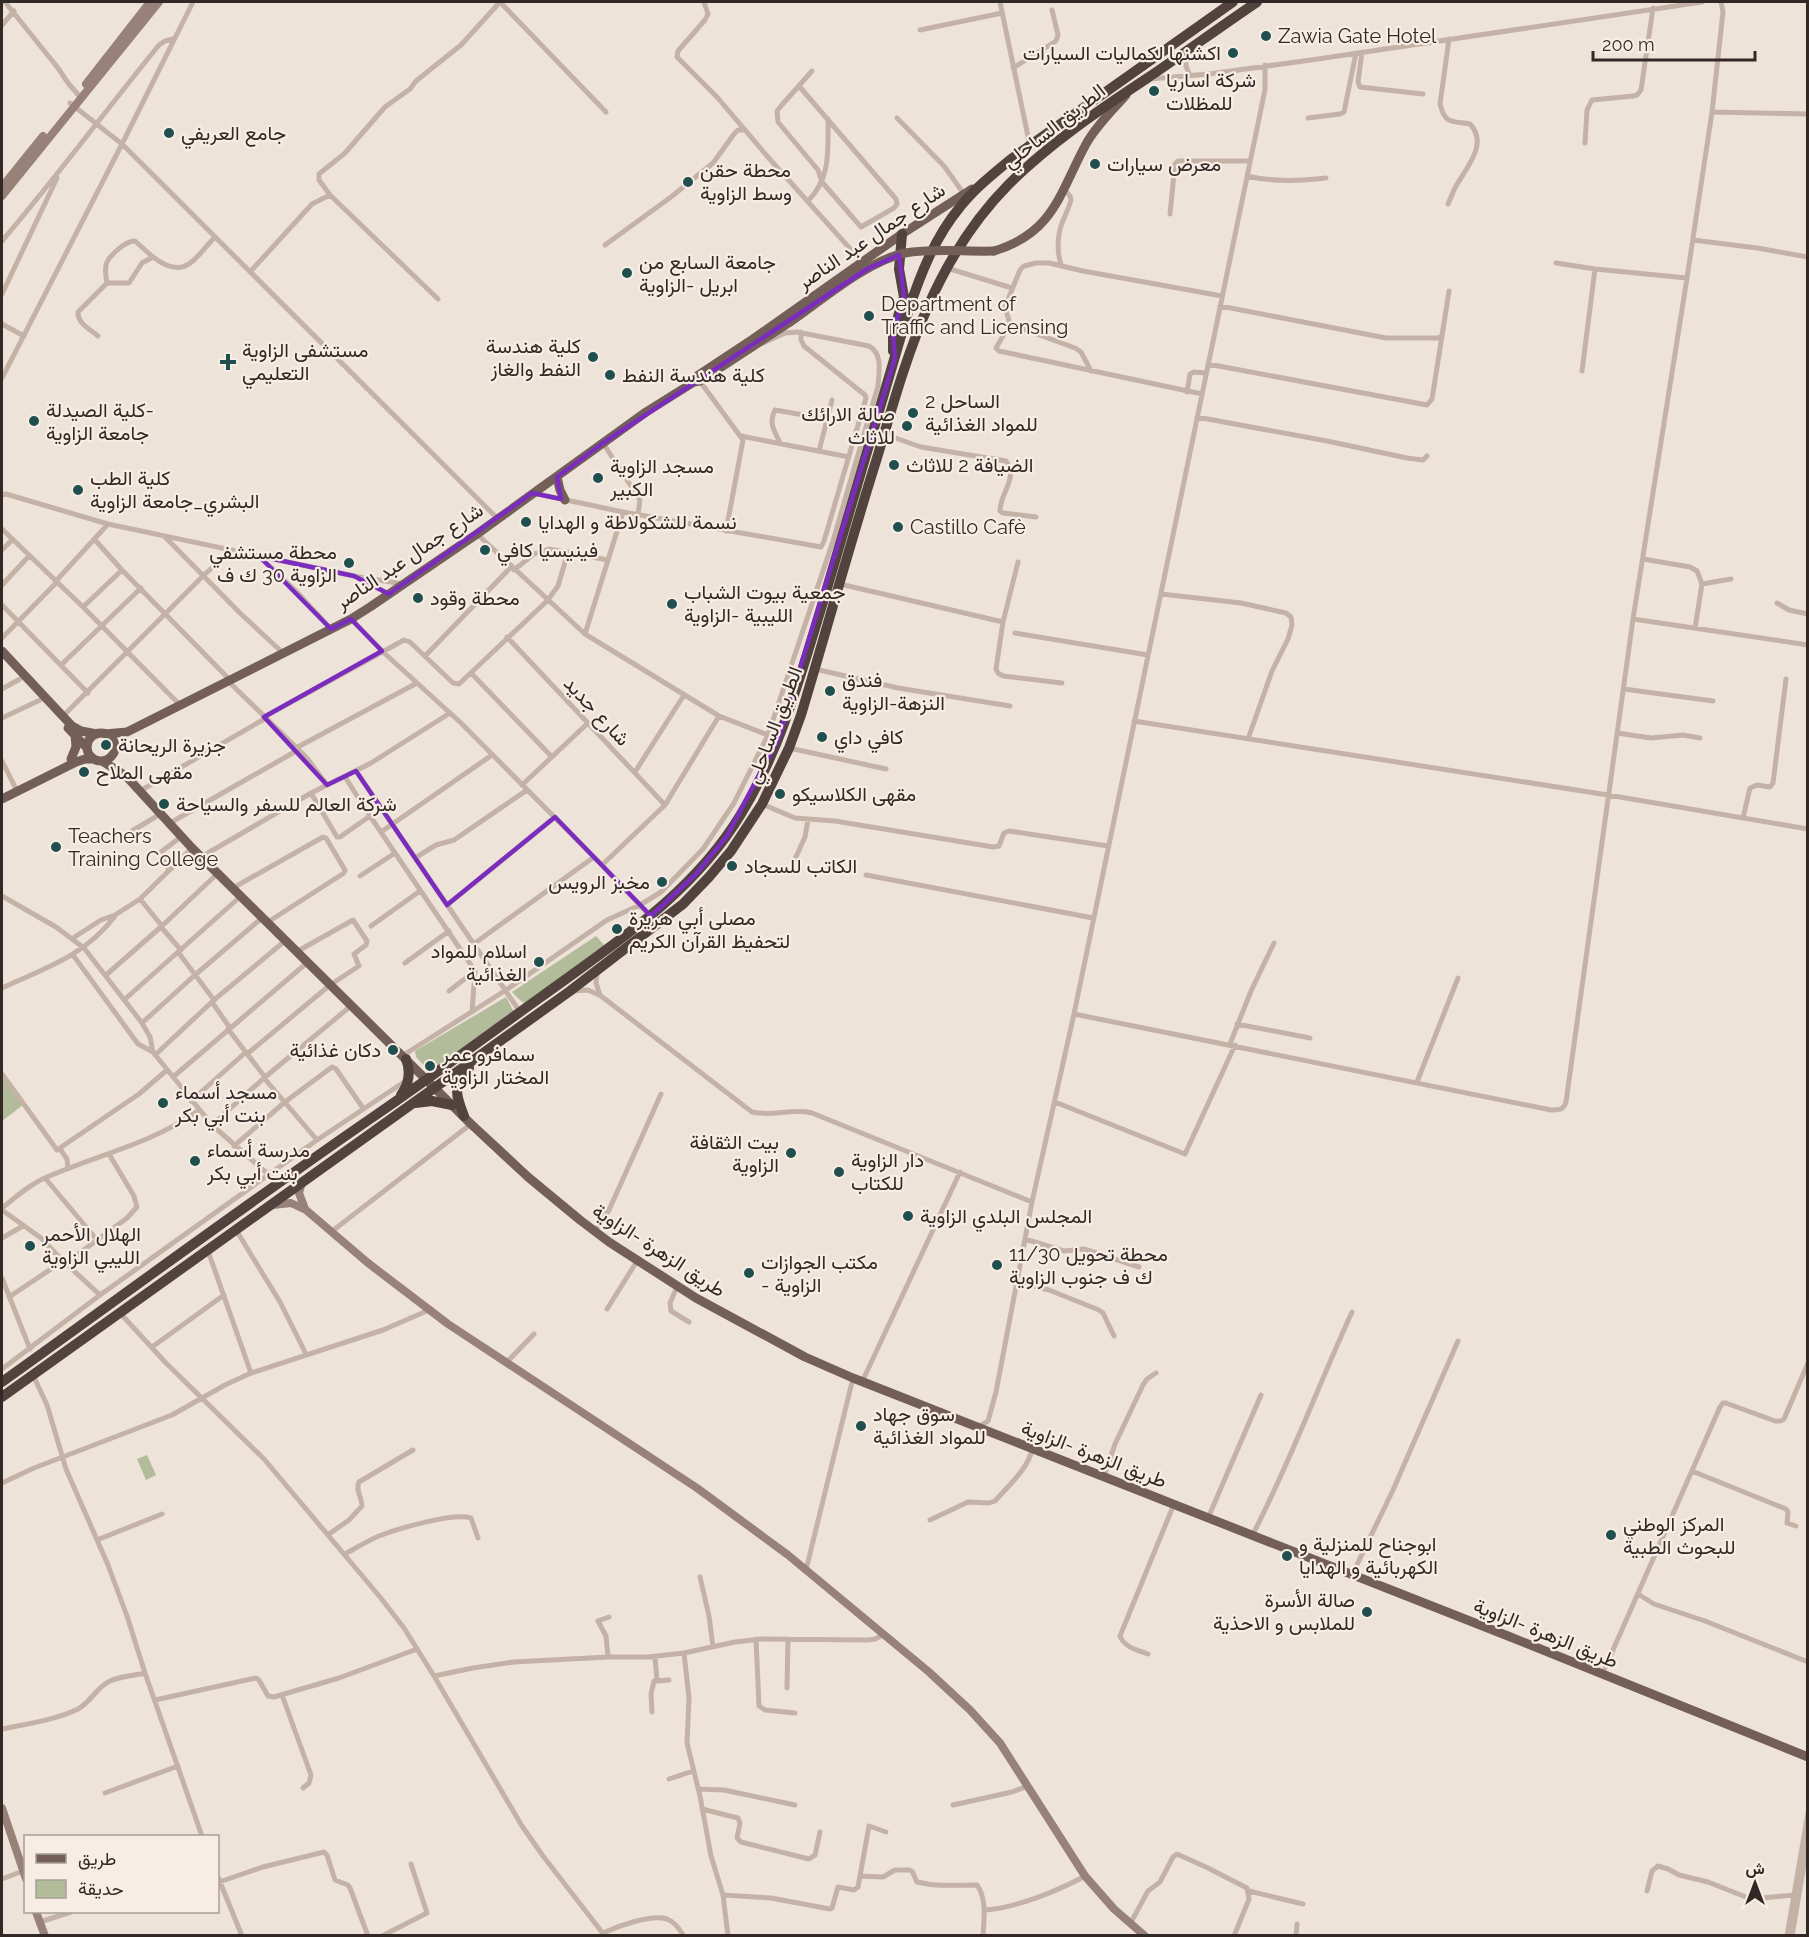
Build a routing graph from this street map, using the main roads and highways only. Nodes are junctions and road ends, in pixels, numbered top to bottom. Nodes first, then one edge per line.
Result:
1 (150, 2) edge
2 (159, 2) edge
3 (1233, 2) edge
4 (1257, 2) edge
5 (1133, 87) junction
6 (79, 96) junction
7 (72, 105) junction
8 (982, 183) junction
9 (2, 187) edge
10 (2, 196) edge
11 (902, 234) junction
12 (921, 274) junction
13 (904, 297) junction
14 (895, 358) junction
15 (697, 380) junction
16 (557, 477) junction
17 (565, 500) road end
18 (2, 651) edge
19 (2, 660) edge
20 (127, 732) junction
21 (101, 734) junction
22 (75, 735) junction
23 (88, 748) junction
24 (115, 748) junction
25 (71, 759) junction
26 (98, 760) junction
27 (126, 776) junction
28 (2, 794) edge
29 (2, 800) edge
30 (404, 1057) junction
31 (476, 1058) junction
32 (431, 1084) junction
33 (398, 1100) junction
34 (412, 1104) junction
35 (452, 1105) junction
36 (467, 1120) junction
37 (302, 1182) junction
38 (267, 1207) junction
39 (306, 1210) junction
40 (2, 1382) edge
41 (2, 1397) edge
42 (1808, 1757) edge
43 (2, 1808) edge
44 (24, 1875) edge
45 (37, 1913) edge
46 (45, 1935) edge
47 (1145, 1935) edge

1 - 6 main road
2 - 6 main road
3 - 8 highway, الطريق الساحلي
4 - 5 highway, الطريق الساحلي
5 - 15 main road, شارع جمال عبد الناصر, bridge
5 - 31 highway, الطريق الساحلي
6 - 7 main road
7 - 9 main road
7 - 10 main road
8 - 11 main road, شارع جمال عبد الناصر
8 - 12 highway, الطريق الساحلي
11 - 13 highway
11 - 15 main road, شارع جمال عبد الناصر
12 - 13 highway
12 - 14 highway, الطريق الساحلي
13 - 14 highway
14 - 32 highway, الطريق الساحلي
15 - 16 main road, شارع جمال عبد الناصر
16 - 17 main road
16 - 20 main road, شارع جمال عبد الناصر
18 - 21 main road
19 - 22 main road
20 - 21 main road, شارع جمال عبد الناصر
20 - 24 main road, شارع جمال عبد الناصر
21 - 23 main road
21 - 24 main road
22 - 23 main road
22 - 25 main road
23 - 25 main road
23 - 26 main road
24 - 26 main road
24 - 27 main road
25 - 28 main road
26 - 27 main road
26 - 29 main road
27 - 30 main road, طريق الزهرة -الزاوية
30 - 32 main road, طريق الزهرة -الزاوية
30 - 33 highway
31 - 32 highway, الطريق الساحلي
31 - 36 highway
32 - 33 highway, الطريق الساحلي
32 - 34 highway, الطريق الساحلي
32 - 35 main road, طريق الزهرة -الزاوية
33 - 40 highway, الطريق الساحلي
34 - 35 highway
34 - 37 highway, الطريق الساحلي
35 - 36 main road, طريق الزهرة -الزاوية
36 - 42 main road, طريق الزهرة -الزاوية
37 - 38 highway, الطريق الساحلي
37 - 39 main road
38 - 39 main road
38 - 41 highway, الطريق الساحلي
39 - 47 main road
43 - 44 main road
45 - 46 main road

